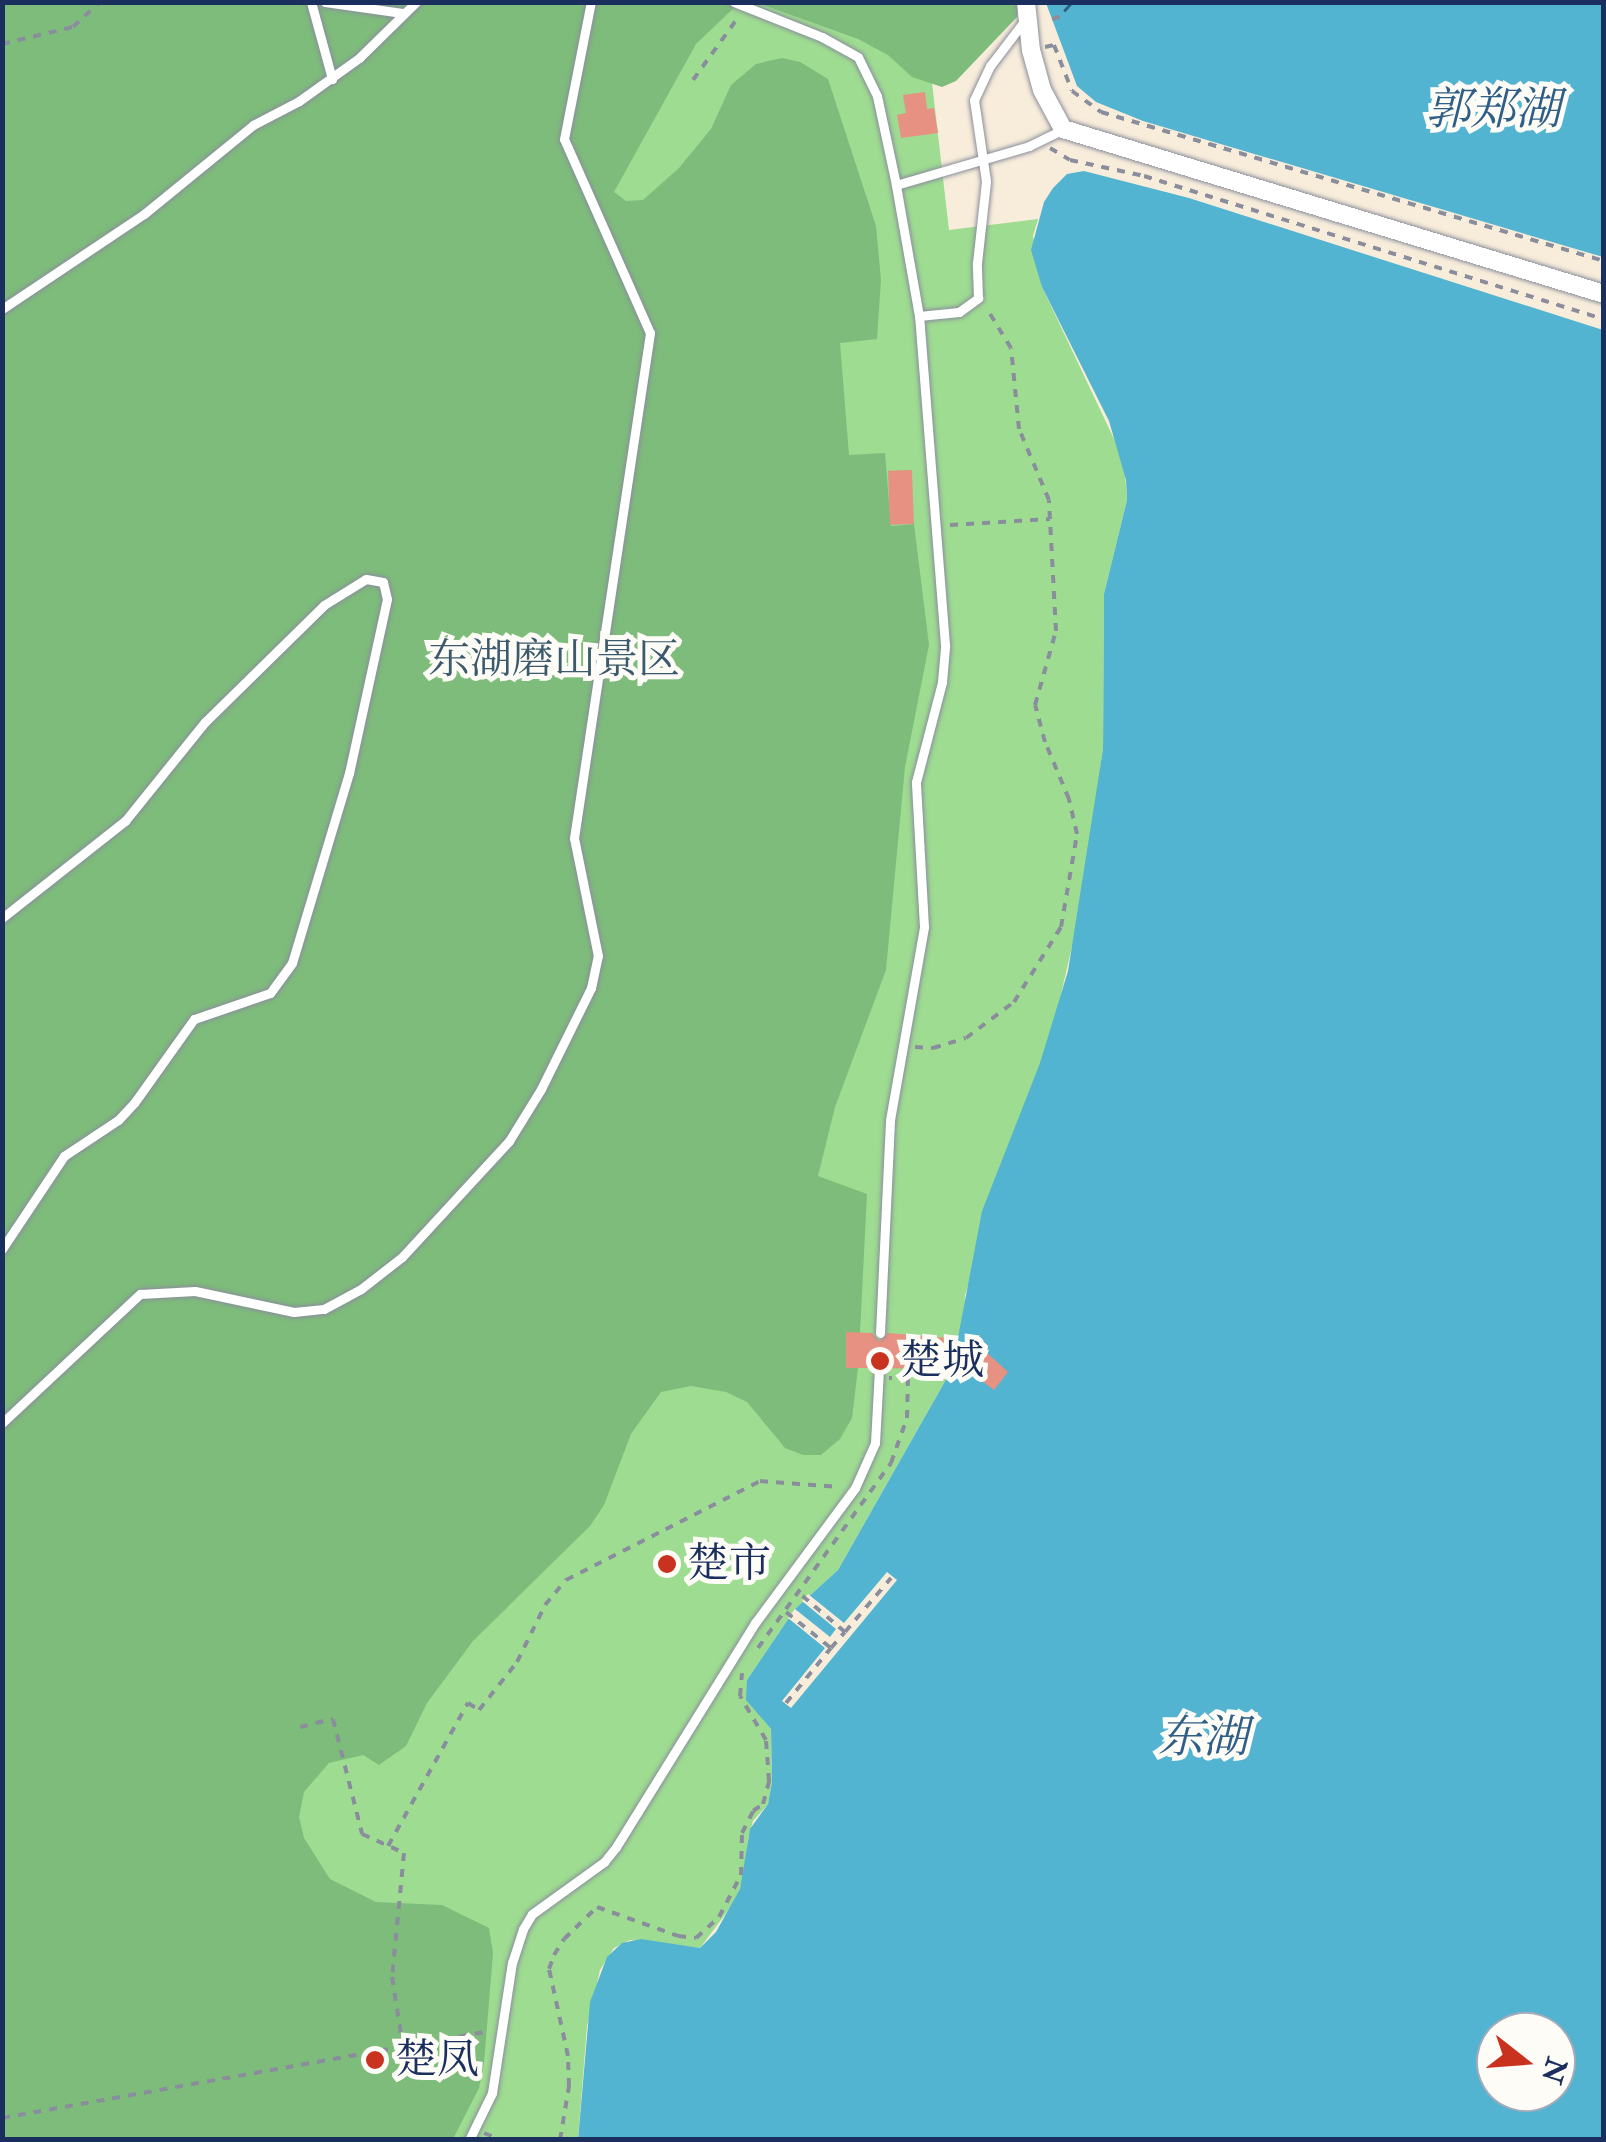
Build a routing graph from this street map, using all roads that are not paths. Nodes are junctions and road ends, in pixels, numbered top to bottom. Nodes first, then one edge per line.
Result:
1 (311, 2) edge
2 (325, 2) edge
3 (416, 2) edge
4 (590, 2) edge
5 (734, 2) edge
6 (1026, 10) edge
7 (402, 13) junction
8 (332, 79) junction
9 (1063, 129) junction
10 (986, 160) junction
11 (896, 185) junction
12 (1604, 294) edge
13 (2, 309) edge
14 (919, 316) junction
15 (2, 918) edge
16 (2, 1249) edge
17 (880, 1333) dead end
18 (879, 1373) road end
19 (2, 1423) edge
20 (469, 2140) edge

1 - 8 lane
2 - 7 lane
3 - 7 lane
4 - 19 lane
5 - 11 lane
6 - 9 street
6 - 10 lane
7 - 8 lane
8 - 13 lane
9 - 10 lane
9 - 12 street
10 - 11 lane
10 - 14 lane
11 - 14 lane
14 - 17 lane
15 - 16 lane
18 - 20 lane

